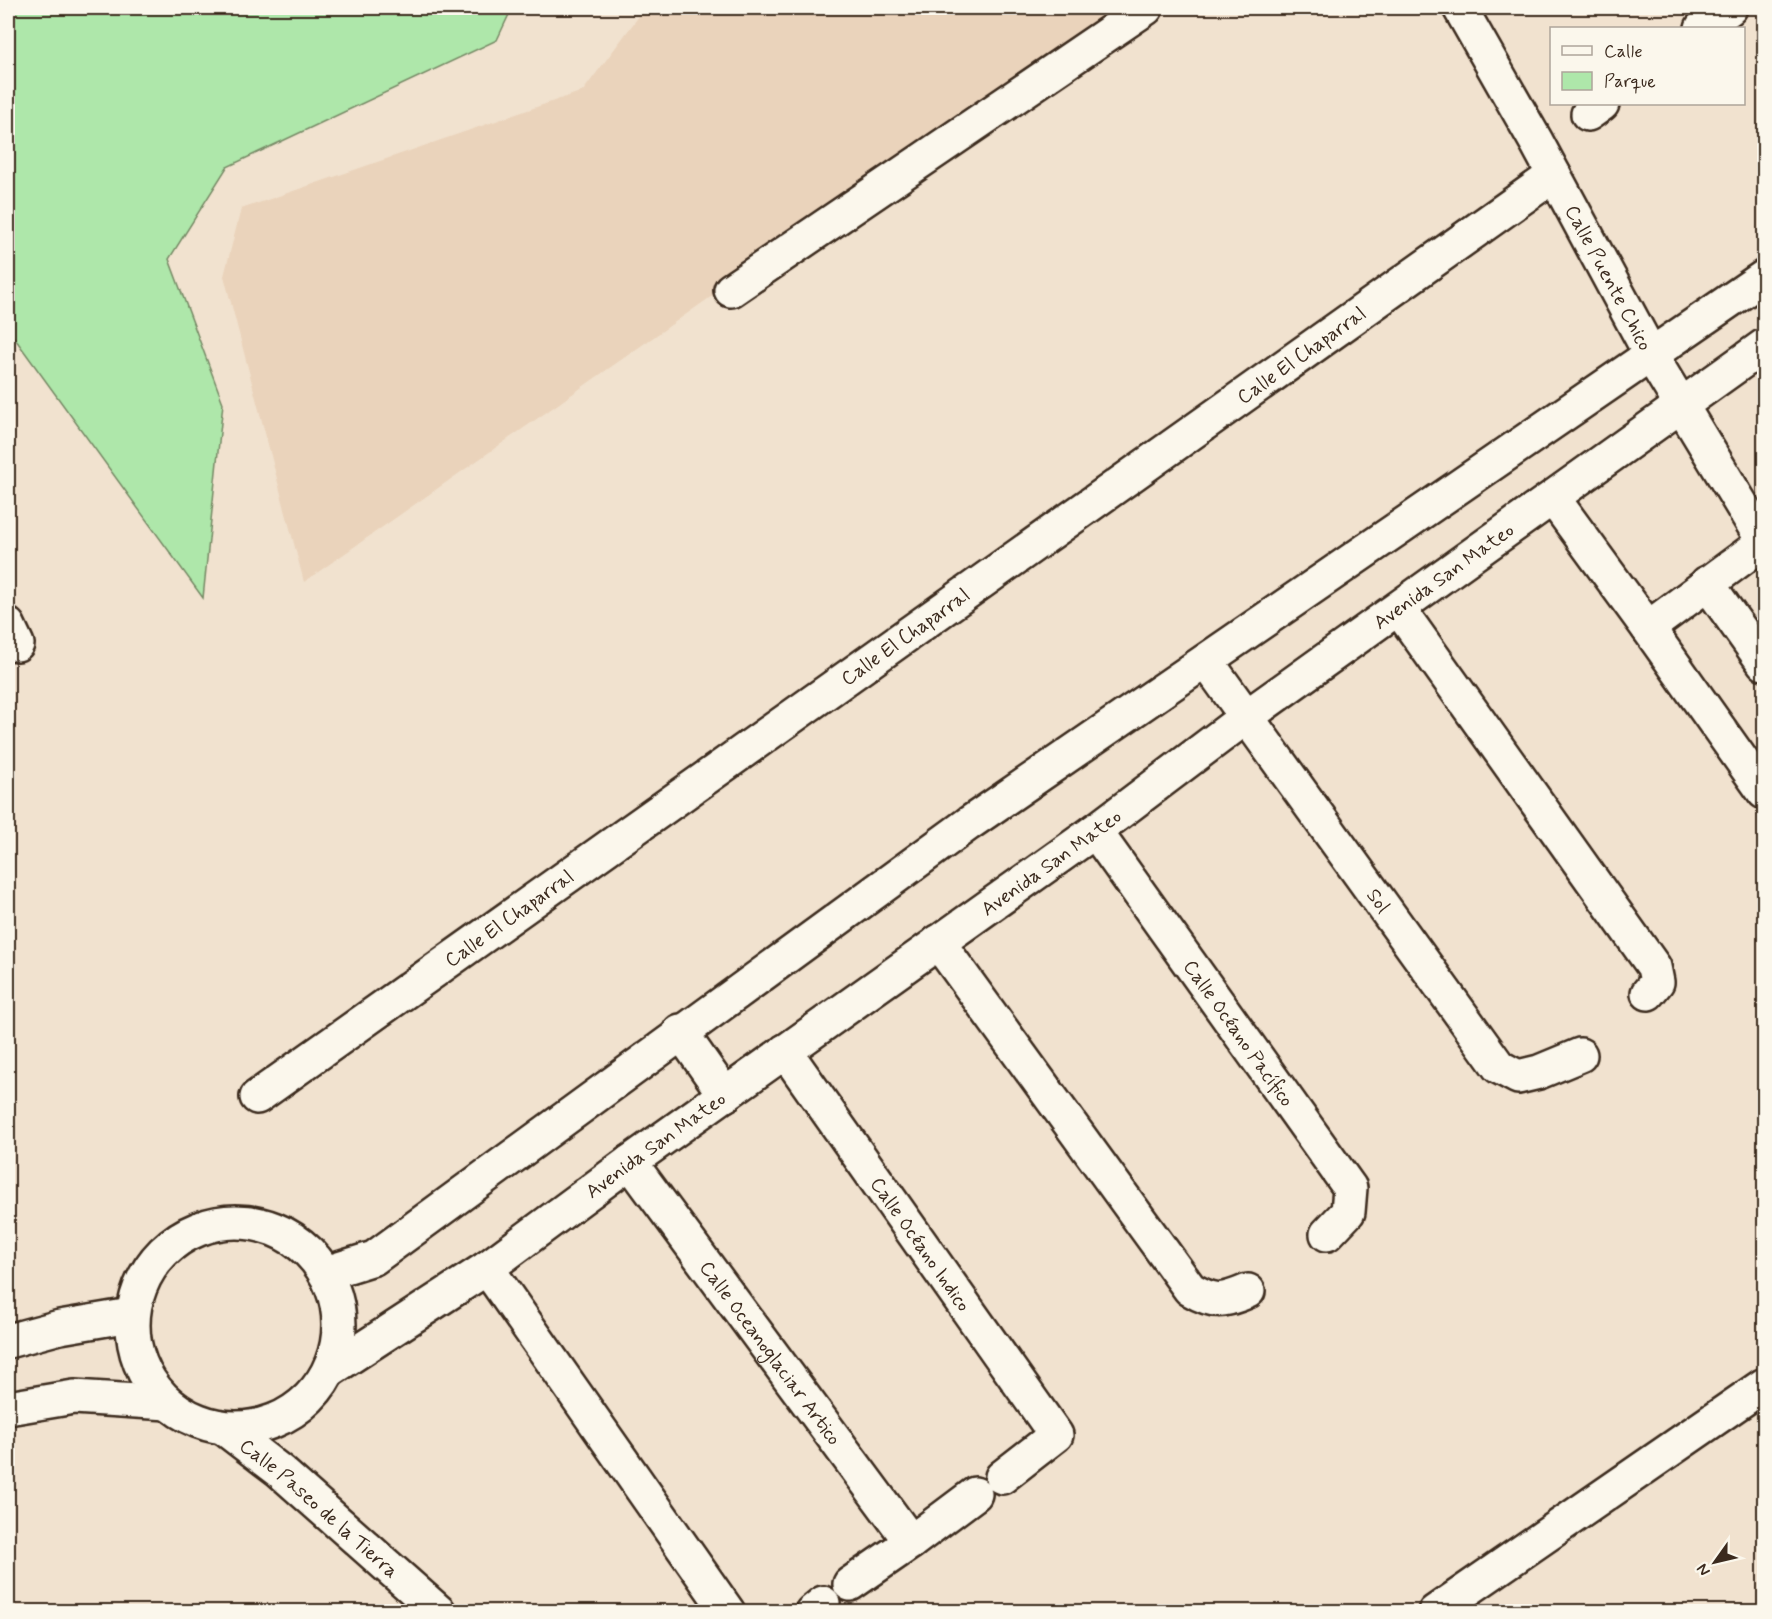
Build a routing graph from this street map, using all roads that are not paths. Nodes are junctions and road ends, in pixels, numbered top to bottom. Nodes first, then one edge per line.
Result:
1 (1146, 8) edge
2 (1460, 8) edge
3 (1730, 8) edge
4 (1703, 27) edge
5 (1554, 175) junction
6 (1764, 277) edge
7 (731, 290) dead end
8 (1764, 346) edge
9 (1652, 357) junction
10 (1680, 405) junction
11 (1553, 498) junction
12 (1764, 542) edge
13 (1707, 583) junction
14 (1400, 609) junction
15 (1648, 628) junction
16 (1207, 662) junction
17 (1764, 663) edge
18 (1246, 717) junction
19 (1764, 792) edge
20 (1095, 831) junction
21 (938, 942) junction
22 (1648, 993) dead end
23 (681, 1031) junction
24 (785, 1051) junction
25 (1580, 1055) dead end
26 (725, 1095) junction
27 (257, 1097) dead end
28 (630, 1162) junction
29 (1327, 1234) dead end
30 (488, 1268) junction
31 (326, 1273) junction
32 (1248, 1291) dead end
33 (131, 1315) junction
34 (8, 1341) edge
35 (330, 1370) junction
36 (1764, 1385) edge
37 (168, 1404) junction
38 (8, 1408) edge
39 (225, 1429) junction
40 (911, 1542) junction
41 (850, 1584) dead end
42 (439, 1611) edge
43 (728, 1611) edge
44 (1435, 1611) edge

1 - 7 street
2 - 5 street, Calle Puente Chico
3 - 4 street
5 - 9 street, Calle Puente Chico
5 - 27 street, Calle El Chaparral
6 - 9 street
8 - 10 street, Avenida San Mateo
9 - 10 street, Calle Puente Chico
9 - 16 street
10 - 11 street, Avenida San Mateo
10 - 12 street, Calle Puente Chico
11 - 14 street, Avenida San Mateo
11 - 15 street
12 - 13 street
13 - 15 street
13 - 17 street
14 - 18 street, Avenida San Mateo
14 - 22 street
15 - 19 street
16 - 18 street, Sol
16 - 23 street
18 - 20 street, Avenida San Mateo
18 - 25 street, Sol
20 - 21 street, Avenida San Mateo
20 - 29 street, Calle Océano Pacífico
21 - 24 street, Avenida San Mateo
21 - 32 street
23 - 26 street
23 - 31 street
24 - 26 street, Avenida San Mateo
24 - 40 street, Calle Océano Indico
26 - 28 street, Avenida San Mateo
28 - 30 street, Avenida San Mateo
28 - 40 street, Calle Oceanoglaciar Artico
30 - 35 street, Avenida San Mateo
30 - 43 street
31 - 33 street
31 - 35 street
33 - 34 street
33 - 37 street
35 - 39 street
36 - 44 street
37 - 38 street
37 - 39 street
39 - 42 street, Calle Paseo de la Tierra
40 - 41 street

